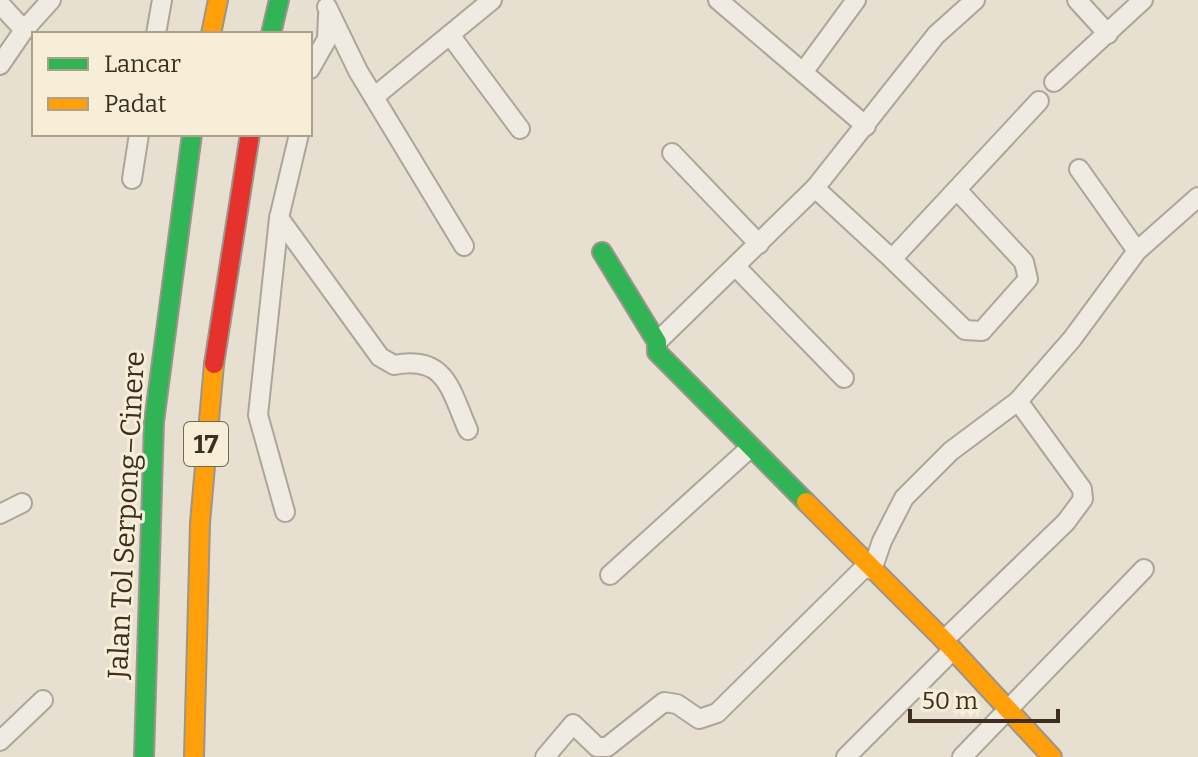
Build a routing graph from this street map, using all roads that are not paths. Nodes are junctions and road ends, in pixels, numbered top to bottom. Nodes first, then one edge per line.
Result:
1 (51, 0) edge
2 (162, 0) edge
3 (218, 0) edge
4 (279, 0) edge
5 (492, 0) edge
6 (856, 0) edge
7 (975, 0) edge
8 (1077, 0) edge
9 (1143, 0) edge
10 (728, 3) edge
11 (0, 4) edge
12 (328, 4) edge
13 (24, 30) junction
14 (156, 32) edge
15 (211, 32) edge
16 (271, 32) edge
17 (1108, 34) junction
18 (450, 35) junction
19 (0, 65) edge
20 (312, 65) edge
21 (804, 71) junction
22 (1054, 82) dead end
23 (374, 97) junction
24 (1039, 101) dead end
25 (866, 126) junction
26 (520, 129) dead end
27 (139, 136) edge
28 (192, 136) edge
29 (250, 136) edge
30 (299, 136) edge
31 (672, 153) dead end
32 (1079, 169) dead end
33 (132, 179) dead end
34 (815, 188) junction
35 (957, 190) junction
36 (1198, 197) edge
37 (279, 218) junction
38 (759, 244) junction
39 (464, 246) dead end
40 (1137, 251) junction
41 (602, 252) dead end
42 (892, 259) junction
43 (736, 267) junction
44 (657, 342) junction
45 (844, 378) dead end
46 (1018, 401) junction
47 (468, 430) dead end
48 (750, 448) junction
49 (22, 503) dead end
50 (285, 512) dead end
51 (0, 514) edge
52 (870, 567) junction
53 (1144, 569) dead end
54 (610, 575) dead end
55 (948, 646) junction
56 (43, 700) dead end
57 (1007, 710) junction
58 (0, 741) edge
59 (144, 757) edge
60 (194, 757) edge
61 (545, 757) edge
62 (846, 757) edge
63 (962, 757) edge
64 (1052, 757) edge

1 - 13 street
2 - 14 street
3 - 15 main road
4 - 16 main road
5 - 18 street
6 - 21 street
7 - 25 street
8 - 17 street
9 - 17 street
10 - 21 street
11 - 13 street
12 - 20 street
12 - 23 street
13 - 19 street
17 - 22 street
18 - 23 street
18 - 26 street
21 - 25 street
23 - 39 street
24 - 35 street
25 - 34 street
27 - 33 street
28 - 59 main road, Jalan Tol Serpong–Cinere / 17
29 - 60 main road, 17
30 - 37 street
31 - 38 street
32 - 40 street
34 - 38 street
34 - 42 street
35 - 42 street
35 - 42 street
36 - 40 street
37 - 47 street
37 - 50 street
38 - 43 street
40 - 46 street
41 - 44 main road
43 - 44 street
43 - 45 street
44 - 48 main road
46 - 52 street
46 - 55 street
48 - 52 main road
48 - 54 street
49 - 51 street
52 - 55 main road
52 - 61 street
53 - 57 street
55 - 57 main road
55 - 62 street
56 - 58 street
57 - 63 street
57 - 64 main road

